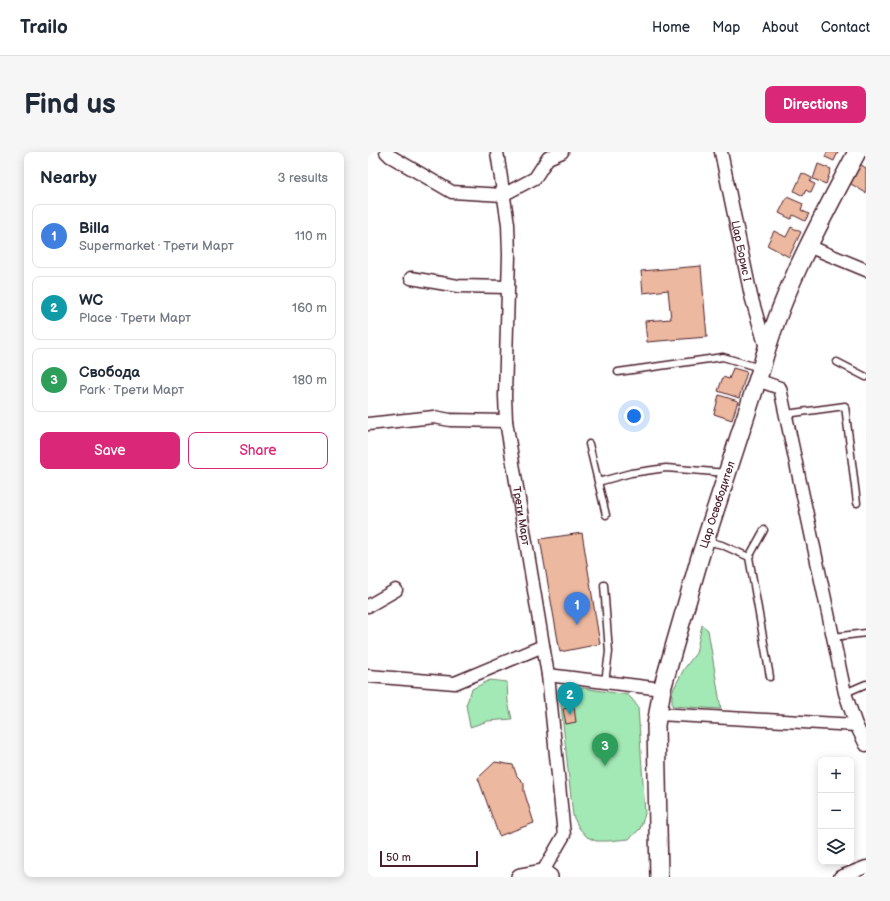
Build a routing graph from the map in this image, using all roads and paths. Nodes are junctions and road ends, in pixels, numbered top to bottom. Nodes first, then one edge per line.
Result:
1 (386, 152) edge
2 (497, 152) edge
3 (562, 152) edge
4 (721, 152) edge
5 (857, 152) edge
6 (504, 195) junction
7 (808, 246) junction
8 (866, 270) edge
9 (411, 278) dead end
10 (508, 287) junction
11 (766, 348) junction
12 (837, 362) dead end
13 (618, 372) dead end
14 (759, 375) junction
15 (866, 377) edge
16 (786, 414) junction
17 (506, 421) junction
18 (368, 424) edge
19 (589, 444) dead end
20 (727, 472) junction
21 (598, 482) junction
22 (857, 503) dead end
23 (606, 514) dead end
24 (764, 530) dead end
25 (705, 540) junction
26 (749, 557) junction
27 (604, 585) dead end
28 (396, 590) dead end
29 (368, 606) edge
30 (866, 633) edge
31 (833, 637) junction
32 (543, 646) junction
33 (548, 675) junction
34 (368, 676) edge
35 (770, 677) dead end
36 (605, 682) junction
37 (866, 684) edge
38 (662, 689) junction
39 (845, 693) junction
40 (658, 714) junction
41 (856, 725) junction
42 (866, 746) edge
43 (866, 867) edge
44 (545, 875) edge
45 (520, 877) edge
46 (659, 877) edge
47 (840, 877) edge

1 - 6 street
2 - 6 street, Трети Март
3 - 6 street
4 - 11 street, Цар Борис I
5 - 7 street, Цар Освободител
6 - 10 street, Трети Март
7 - 8 street
7 - 11 street, Цар Освободител
9 - 10 street
10 - 17 street, Трети Март
11 - 14 street, Цар Освободител
12 - 15 lane
13 - 14 lane
14 - 16 street
14 - 20 street, Цар Освободител
16 - 22 lane
16 - 31 street
17 - 18 street
17 - 32 street, Трети Март
19 - 21 lane
20 - 21 lane
20 - 25 street, Цар Освободител
21 - 23 lane
24 - 26 lane
25 - 26 lane
25 - 38 street, Цар Освободител
26 - 35 lane
27 - 36 lane
28 - 29 street
30 - 31 lane
31 - 39 street
32 - 33 street, Трети Март
32 - 34 street
33 - 36 street
33 - 44 street, Трети Март
36 - 38 street
37 - 39 lane
38 - 40 street, Цар Освободител
39 - 41 street
40 - 41 street
40 - 46 street, Цар Освободител
41 - 42 street
43 - 47 street
44 - 45 street

